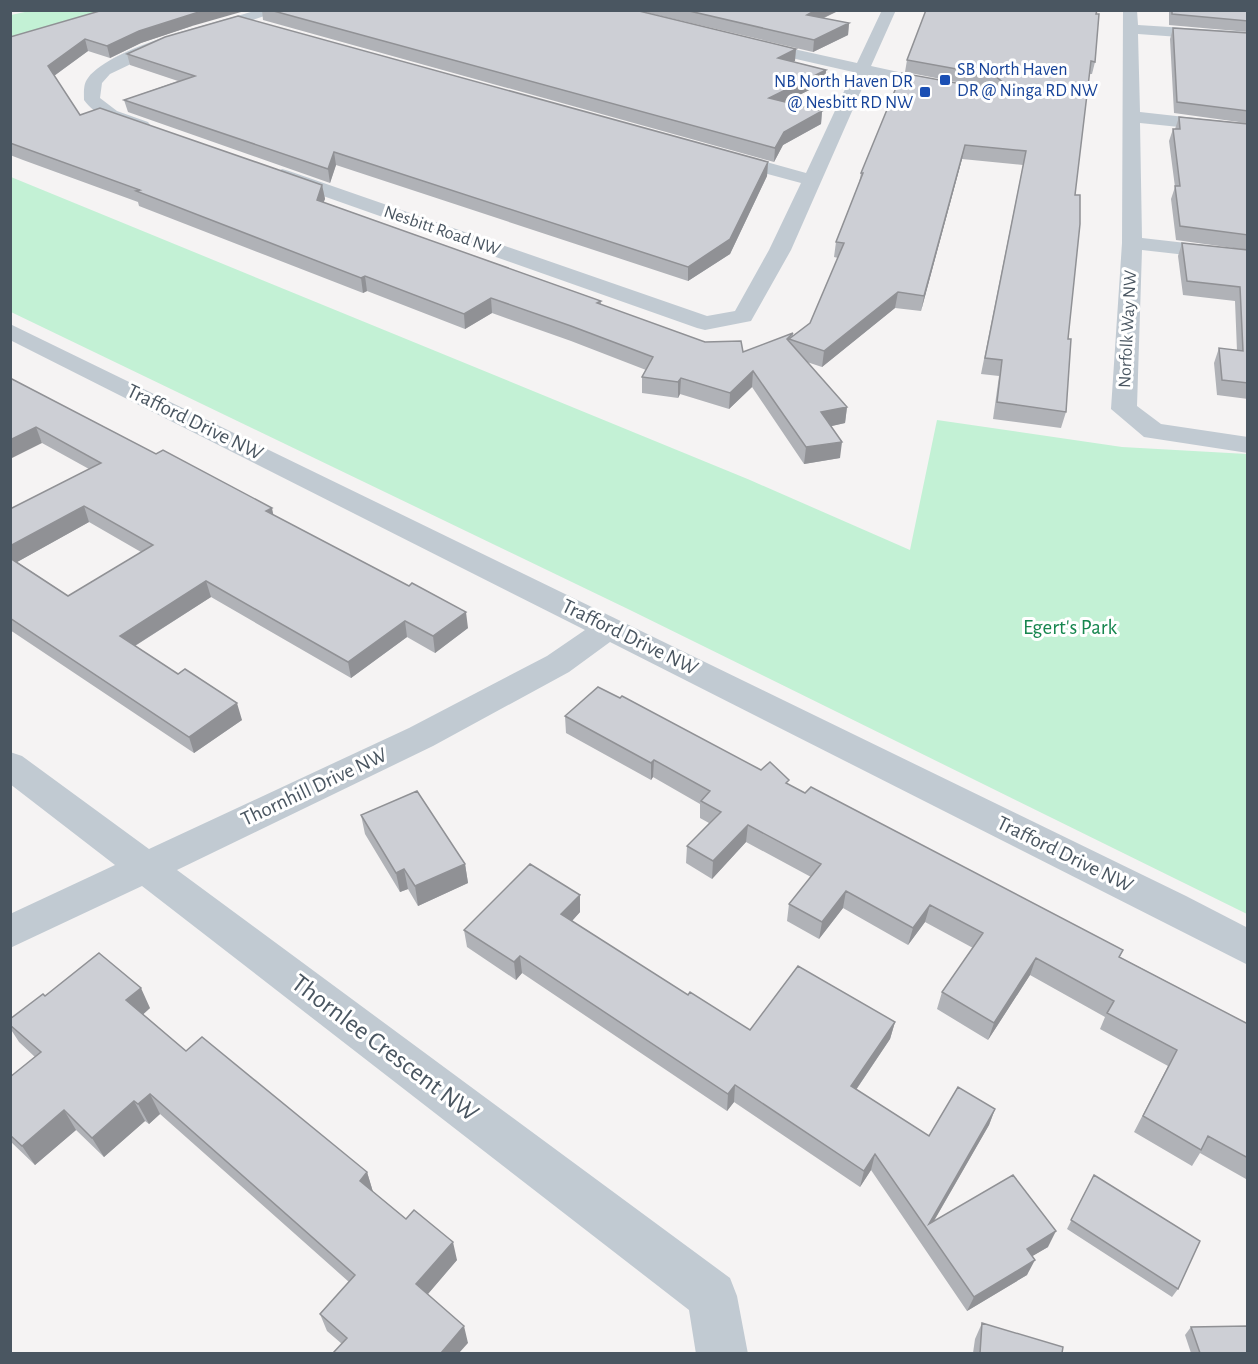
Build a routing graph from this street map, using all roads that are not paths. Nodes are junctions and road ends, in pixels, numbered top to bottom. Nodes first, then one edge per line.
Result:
1 (275, 10) edge
2 (889, 10) edge
3 (1131, 10) edge
4 (242, 21) junction
5 (1131, 29) junction
6 (276, 30) edge
7 (1248, 37) edge
8 (738, 42) edge
9 (862, 70) junction
10 (957, 90) edge
11 (1133, 117) junction
12 (1248, 129) edge
13 (155, 131) edge
14 (707, 151) edge
15 (266, 170) edge
16 (810, 180) junction
17 (1132, 243) junction
18 (1248, 256) edge
19 (10, 331) edge
20 (1248, 445) edge
21 (610, 627) junction
22 (10, 765) edge
23 (145, 866) junction
24 (10, 932) edge
25 (1248, 948) edge
26 (722, 1353) edge

1 - 4 street
2 - 9 street, Nesbitt Road NW
3 - 5 street, Norfolk Way NW
4 - 6 street
4 - 13 street
5 - 7 street
5 - 11 street, Norfolk Way NW
8 - 9 street
9 - 10 street
9 - 16 street, Nesbitt Road NW
11 - 12 street
11 - 17 street, Norfolk Way NW
14 - 16 street
15 - 16 street, Nesbitt Road NW
17 - 18 street
17 - 20 street, Norfolk Way NW
19 - 21 street, Trafford Drive NW
21 - 23 street, Thornhill Drive NW
21 - 25 street, Trafford Drive NW
22 - 23 street, Thornlee Crescent NW
23 - 24 street, Thornhill Drive NW
23 - 26 street, Thornlee Crescent NW

